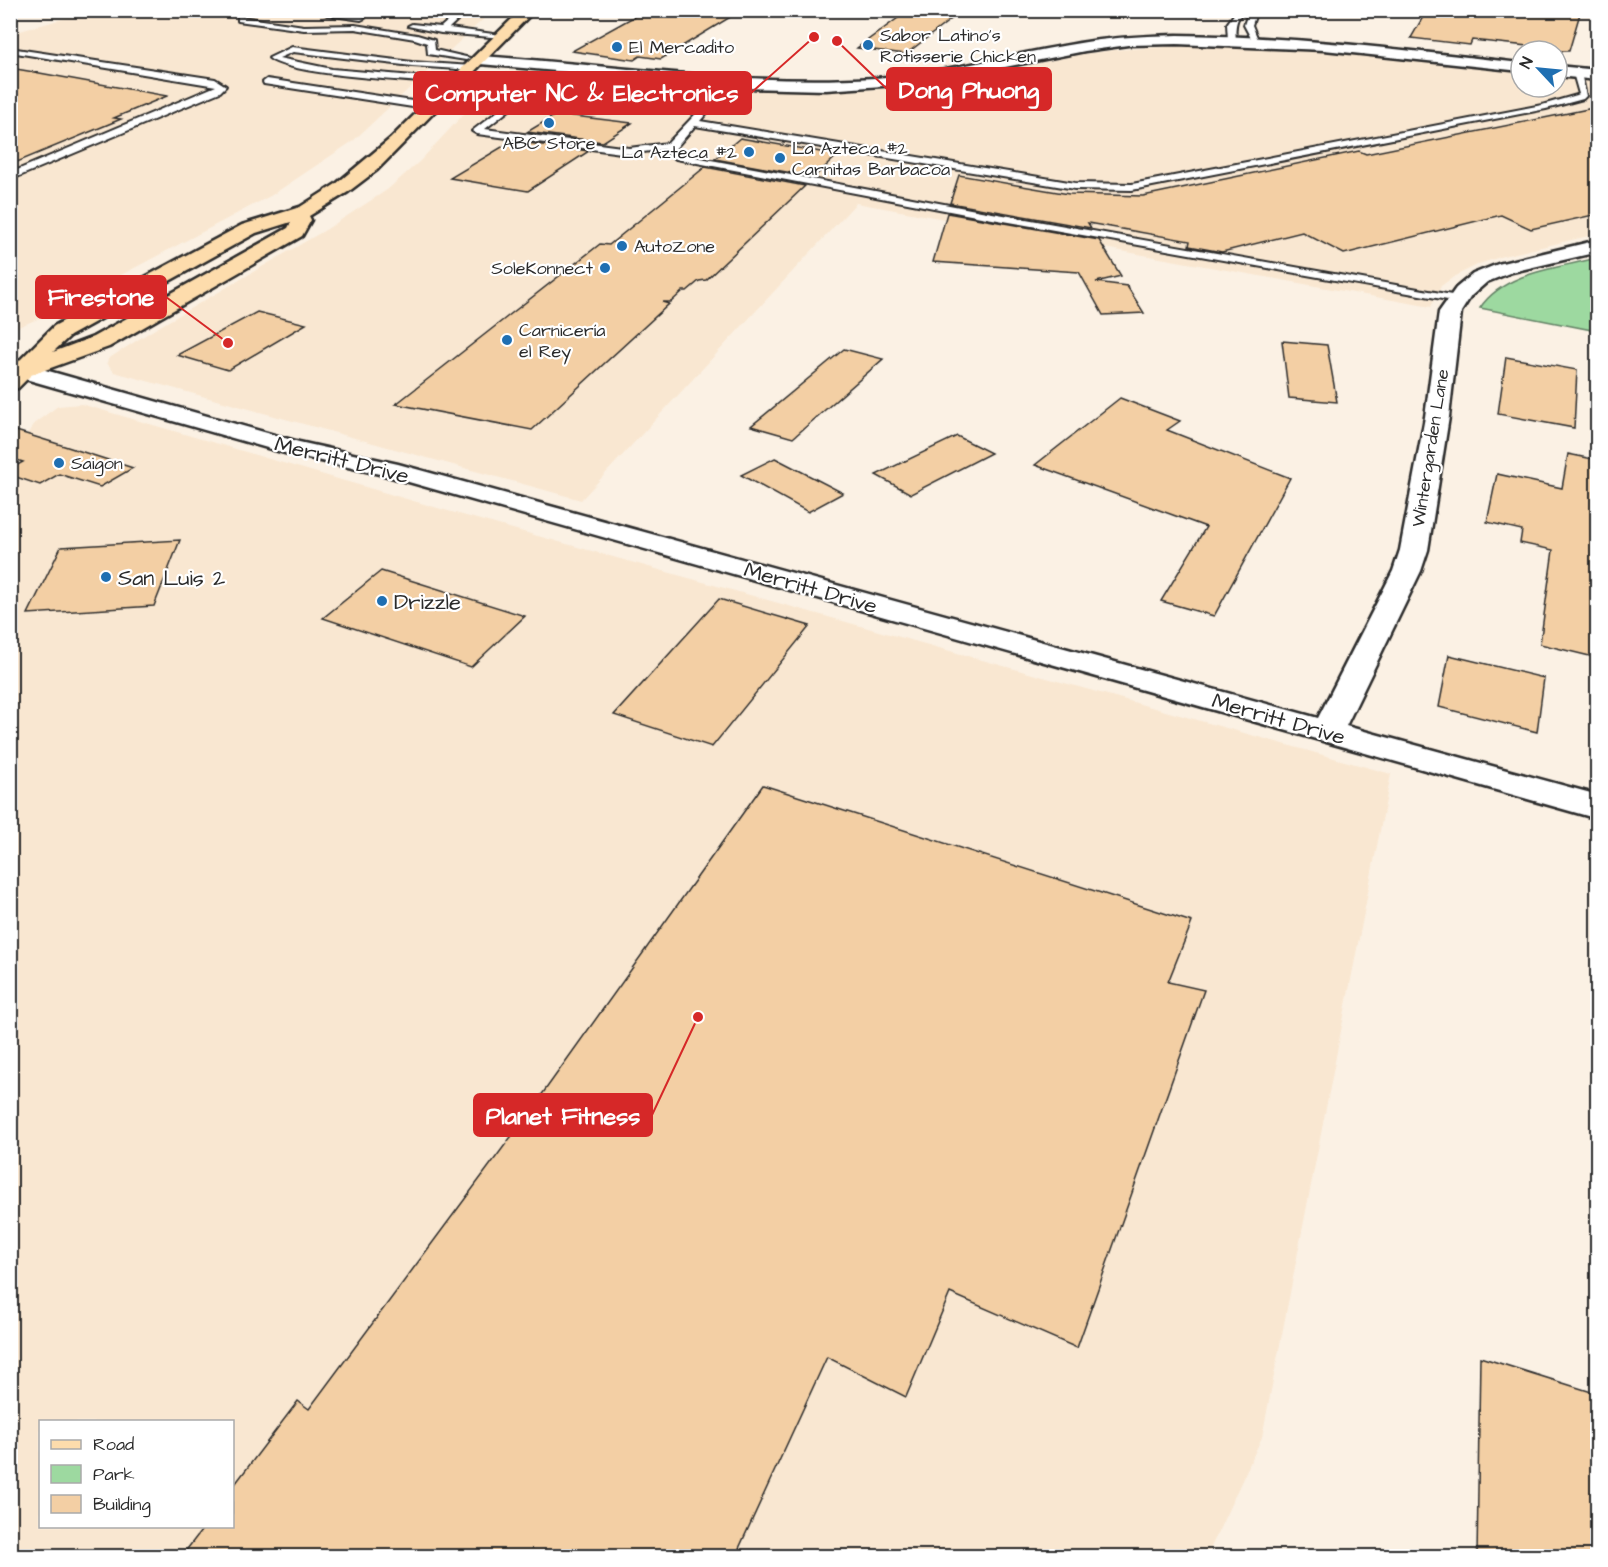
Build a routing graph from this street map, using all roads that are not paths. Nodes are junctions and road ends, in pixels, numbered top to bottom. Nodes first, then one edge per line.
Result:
1 (328, 10) edge
2 (465, 10) edge
3 (529, 10) edge
4 (1244, 10) edge
5 (1253, 10) edge
6 (240, 19) dead end
7 (373, 20) dead end
8 (407, 26) dead end
9 (441, 31) junction
10 (504, 36) junction
11 (1232, 40) junction
12 (1256, 40) junction
13 (10, 50) edge
14 (431, 52) junction
15 (412, 64) junction
16 (476, 64) junction
17 (1509, 66) edge
18 (1569, 72) edge
19 (1577, 73) junction
20 (1598, 75) edge
21 (394, 77) junction
22 (267, 82) dead end
23 (457, 82) junction
24 (729, 82) junction
25 (519, 98) dead end
26 (432, 107) junction
27 (694, 123) junction
28 (671, 146) junction
29 (10, 177) edge
30 (307, 211) junction
31 (1598, 246) edge
32 (1459, 299) junction
33 (14, 372) edge
34 (1327, 732) junction
35 (1598, 807) edge

1 - 7 lane
2 - 9 lane
3 - 10 main road
4 - 11 lane
5 - 12 lane
6 - 14 lane
8 - 9 lane
9 - 10 lane
10 - 16 main road
11 - 12 street
11 - 24 street
12 - 17 street
13 - 29 lane
14 - 15 lane
14 - 16 lane
15 - 16 lane
15 - 21 lane
15 - 21 lane
16 - 23 main road
16 - 24 street
18 - 19 street
19 - 20 street
19 - 27 lane
21 - 23 lane
22 - 26 lane
23 - 26 main road
24 - 27 lane
25 - 28 lane
26 - 30 main road
27 - 28 lane
28 - 32 lane
30 - 33 main road
30 - 33 main road
31 - 32 street, Wintergarden Lane
32 - 34 street, Wintergarden Lane
33 - 34 street, Merritt Drive
34 - 35 street, Merritt Drive

